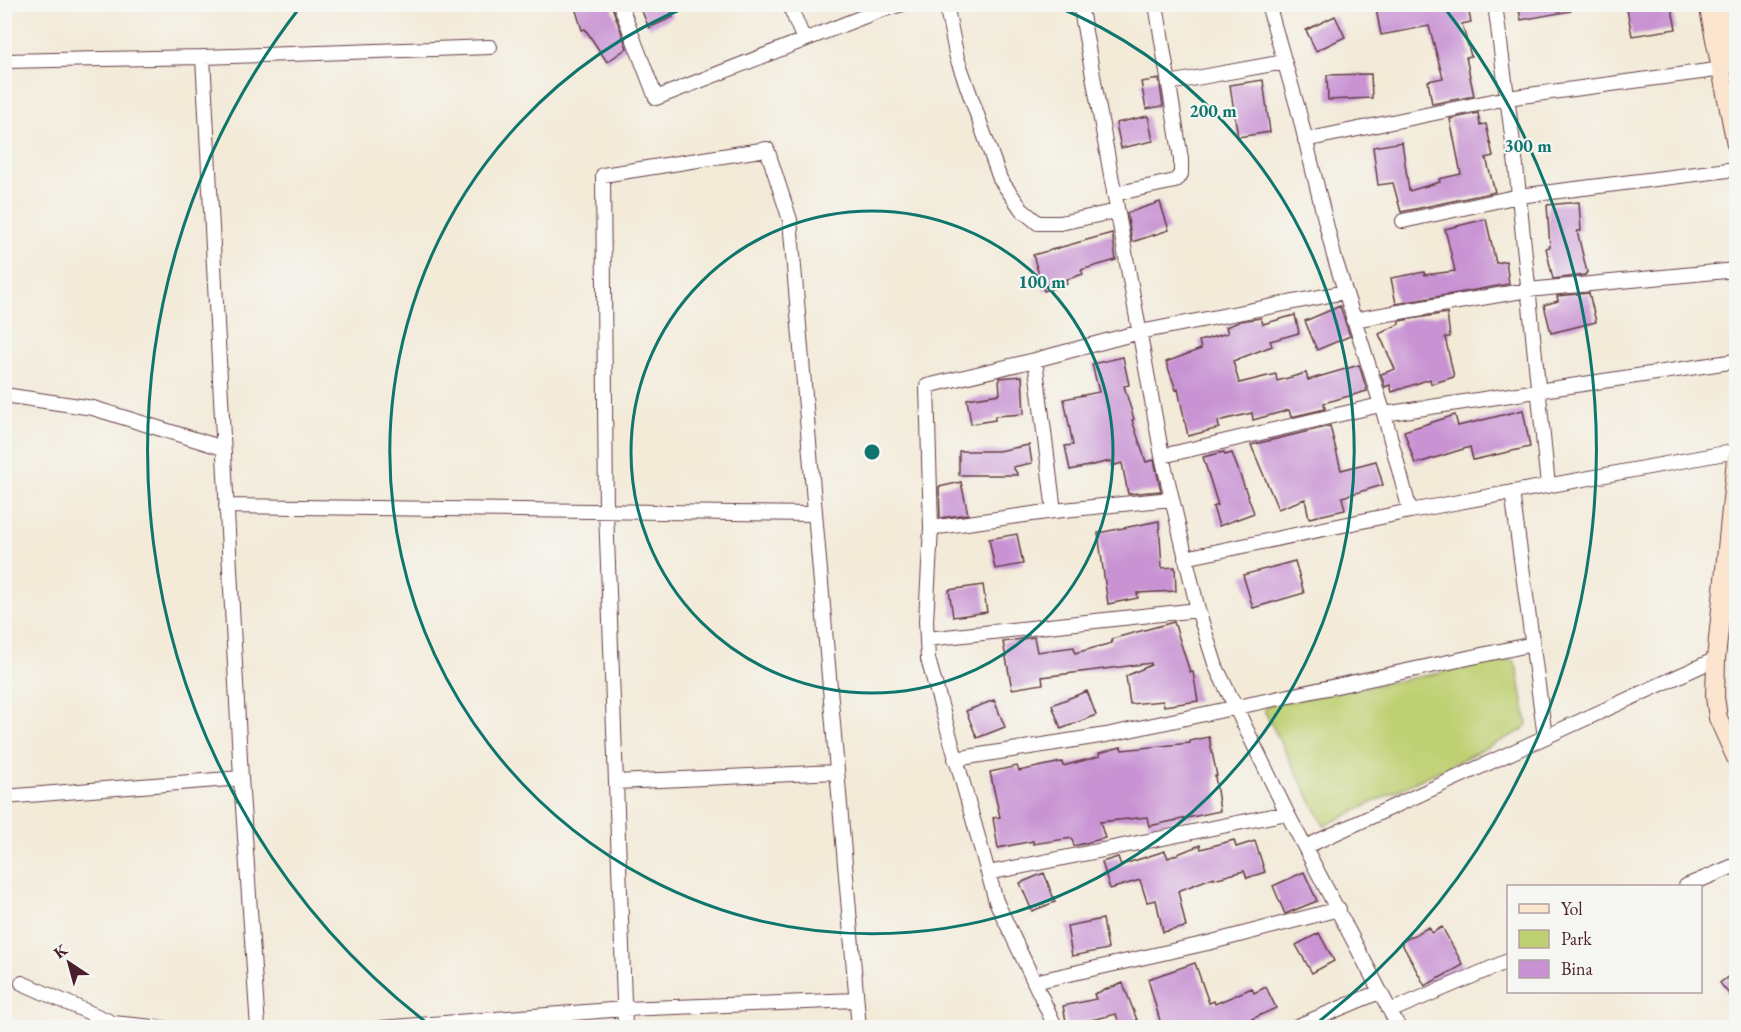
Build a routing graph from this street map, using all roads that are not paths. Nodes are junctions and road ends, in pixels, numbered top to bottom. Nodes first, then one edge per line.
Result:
1 (620, 4) edge
2 (789, 4) edge
3 (903, 4) edge
4 (946, 4) edge
5 (1080, 4) edge
6 (1156, 4) edge
7 (1268, 4) edge
8 (1495, 4) edge
9 (1708, 4) edge
10 (1725, 4) edge
11 (878, 8) edge
12 (804, 40) junction
13 (490, 47) dead end
14 (203, 57) junction
15 (4, 61) edge
16 (1284, 62) junction
17 (1730, 67) edge
18 (1169, 83) junction
19 (1507, 98) junction
20 (1305, 140) junction
21 (1737, 144) edge
22 (1737, 169) edge
23 (1114, 194) junction
24 (1519, 196) junction
25 (1117, 210) junction
26 (1403, 221) dead end
27 (1737, 270) edge
28 (1528, 290) junction
29 (1345, 292) junction
30 (1353, 320) junction
31 (1140, 332) junction
32 (1035, 360) junction
33 (1737, 361) edge
34 (1538, 392) junction
35 (4, 395) edge
36 (1382, 409) junction
37 (223, 448) junction
38 (1737, 452) edge
39 (1162, 456) junction
40 (1737, 459) edge
41 (1548, 486) junction
42 (1512, 492) junction
43 (1171, 499) junction
44 (226, 506) junction
45 (606, 511) junction
46 (1054, 511) junction
47 (1410, 511) junction
48 (813, 514) junction
49 (931, 528) junction
50 (1185, 558) junction
51 (1198, 610) junction
52 (927, 639) junction
53 (1533, 644) junction
54 (1716, 659) junction
55 (1235, 706) junction
56 (1545, 737) junction
57 (1737, 758) edge
58 (955, 759) junction
59 (836, 772) junction
60 (240, 778) junction
61 (616, 782) junction
62 (4, 797) edge
63 (1287, 813) junction
64 (1305, 847) junction
65 (1737, 865) edge
66 (988, 873) junction
67 (1688, 885) edge
68 (1339, 909) junction
69 (1507, 962) edge
70 (1035, 982) junction
71 (22, 983) dead end
72 (1379, 992) junction
73 (856, 1000) junction
74 (624, 1009) junction
75 (1390, 1011) junction
76 (163, 1028) edge
77 (258, 1028) edge
78 (381, 1028) edge
79 (625, 1028) edge
80 (859, 1028) edge
81 (1056, 1028) edge
82 (1293, 1028) edge
83 (1399, 1028) edge

1 - 12 street
2 - 12 street
3 - 11 street
4 - 25 street
5 - 23 street
6 - 18 street
7 - 16 street
8 - 19 street
9 - 17 street
10 - 17 street
11 - 12 street
13 - 14 street
14 - 15 street
14 - 37 street
16 - 18 street
16 - 20 street
17 - 19 street
17 - 21 street
18 - 23 street
19 - 20 street
19 - 24 street
20 - 29 street
22 - 24 street
23 - 25 street
24 - 26 street
24 - 28 street
25 - 31 street
27 - 28 street
28 - 30 street
28 - 34 street
29 - 30 street
29 - 31 street
30 - 36 street
31 - 32 street
31 - 39 street
32 - 46 street
32 - 49 street
33 - 34 street
34 - 36 street
34 - 41 street
35 - 37 street
36 - 39 street
36 - 47 street
37 - 44 street
38 - 41 street
39 - 43 street
40 - 54 street
41 - 42 street
42 - 47 street
42 - 53 street
43 - 46 street
43 - 50 street
44 - 45 street
44 - 60 street
45 - 48 street
45 - 48 street
45 - 61 street
46 - 49 street
47 - 50 street
48 - 59 street
49 - 52 street
50 - 51 street
51 - 52 street
51 - 55 street
52 - 58 street
53 - 55 street
53 - 56 street
54 - 56 street
54 - 57 street
55 - 58 street
55 - 63 street
56 - 64 street
58 - 66 street
59 - 61 street
59 - 73 street
60 - 62 street
60 - 77 street
61 - 74 street
63 - 64 street
63 - 66 street
64 - 68 street
65 - 67 street
66 - 70 street
68 - 70 street
68 - 72 street
69 - 75 street
70 - 81 street
71 - 76 street
72 - 75 street
72 - 82 street
73 - 74 street
73 - 80 street
74 - 78 street
74 - 79 street
75 - 83 street

